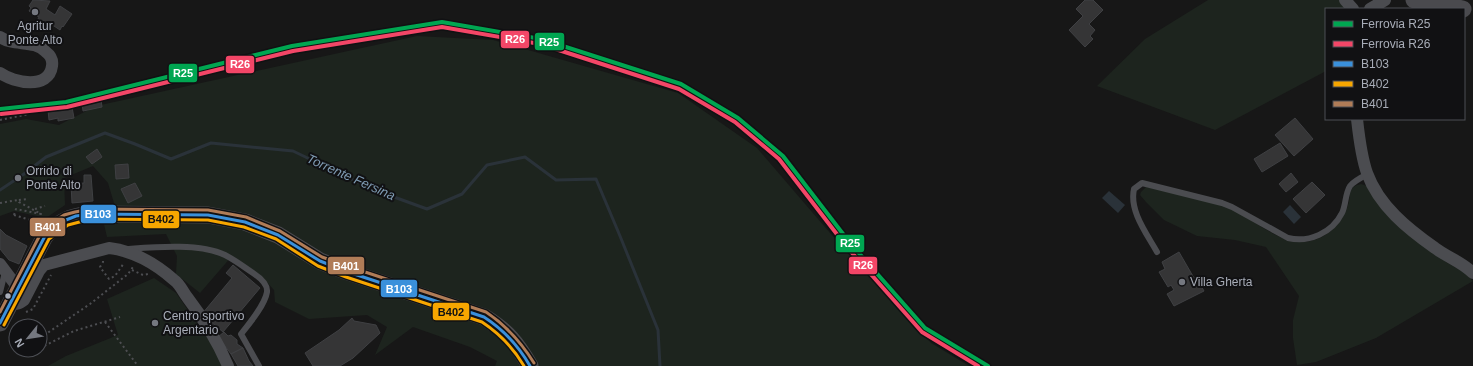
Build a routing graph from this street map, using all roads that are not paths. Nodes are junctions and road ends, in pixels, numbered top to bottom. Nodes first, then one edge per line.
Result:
1 (1345, 0) edge
2 (1385, 0) edge
3 (1414, 0) edge
4 (1457, 6) edge
5 (1352, 8) edge
6 (1372, 8) edge
7 (0, 37) edge
8 (0, 73) edge
9 (1357, 120) edge
10 (1368, 174) junction
11 (118, 249) junction
12 (1157, 252) dead end
13 (3, 268) edge
14 (1473, 273) edge
15 (13, 298) edge
16 (0, 323) edge
17 (228, 366) edge
18 (259, 366) edge
19 (530, 366) edge

1 - 5 street
2 - 6 street
3 - 4 main road
7 - 8 street
9 - 10 street
10 - 12 lane
10 - 14 street
11 - 15 street
11 - 17 street
11 - 18 lane
13 - 15 street
15 - 16 main road
15 - 19 main road

